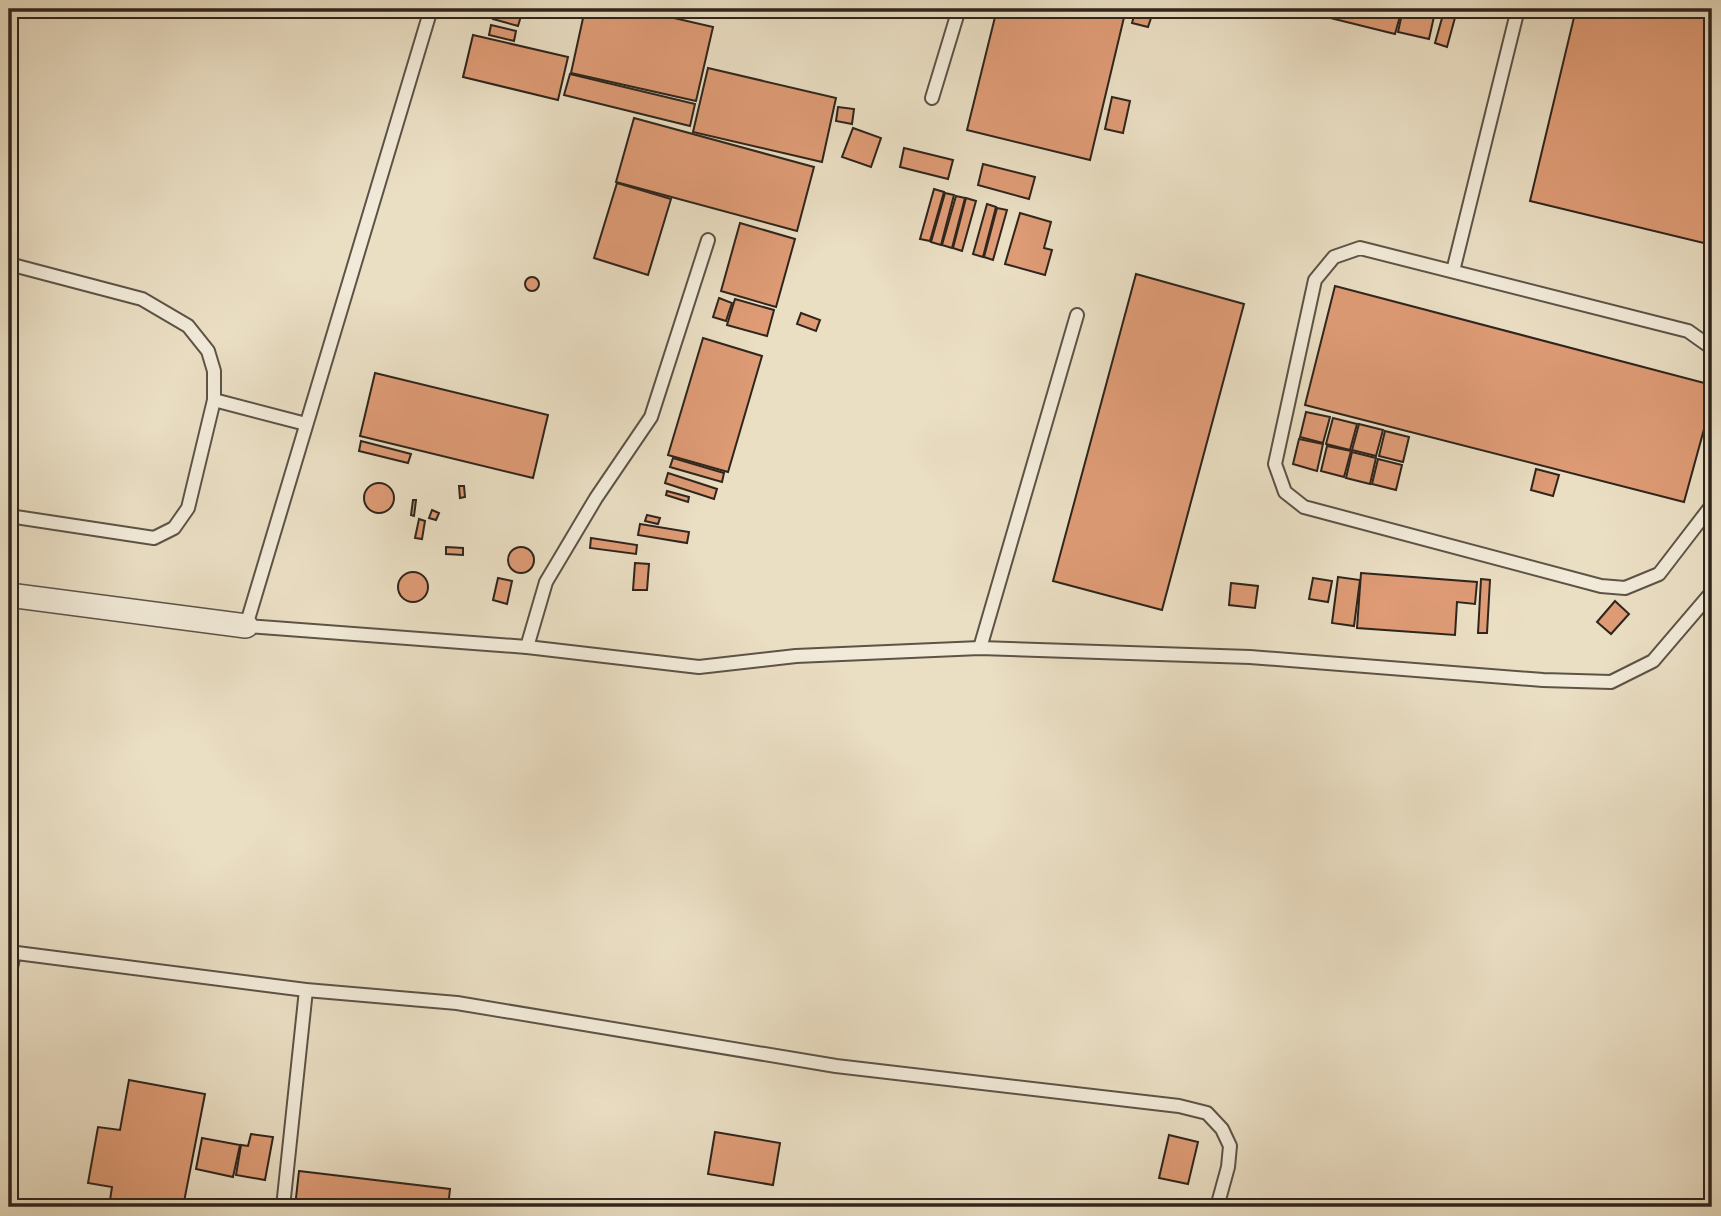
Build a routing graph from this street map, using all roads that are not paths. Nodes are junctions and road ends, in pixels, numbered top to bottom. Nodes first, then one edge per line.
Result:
1 (431, 9) edge
2 (958, 9) edge
3 (1518, 9) edge
4 (932, 97) dead end
5 (708, 240) dead end
6 (9, 264) edge
7 (1453, 271) junction
8 (1077, 315) dead end
9 (1712, 348) edge
10 (214, 400) junction
11 (306, 424) junction
12 (1712, 505) edge
13 (9, 516) edge
14 (1712, 592) edge
15 (9, 595) edge
16 (246, 626) junction
17 (527, 647) junction
18 (980, 648) junction
19 (11, 953) edge
20 (9, 977) edge
21 (306, 990) junction
22 (283, 1207) edge
23 (1217, 1207) edge

1 - 11 lane
2 - 4 lane
3 - 7 lane
5 - 17 lane
6 - 10 lane
7 - 9 lane
7 - 12 lane
8 - 18 lane
10 - 11 lane
10 - 13 lane
11 - 16 lane
14 - 18 lane
15 - 16 street
16 - 17 lane
17 - 18 lane
19 - 20 lane
19 - 21 lane
21 - 22 lane
21 - 23 lane

